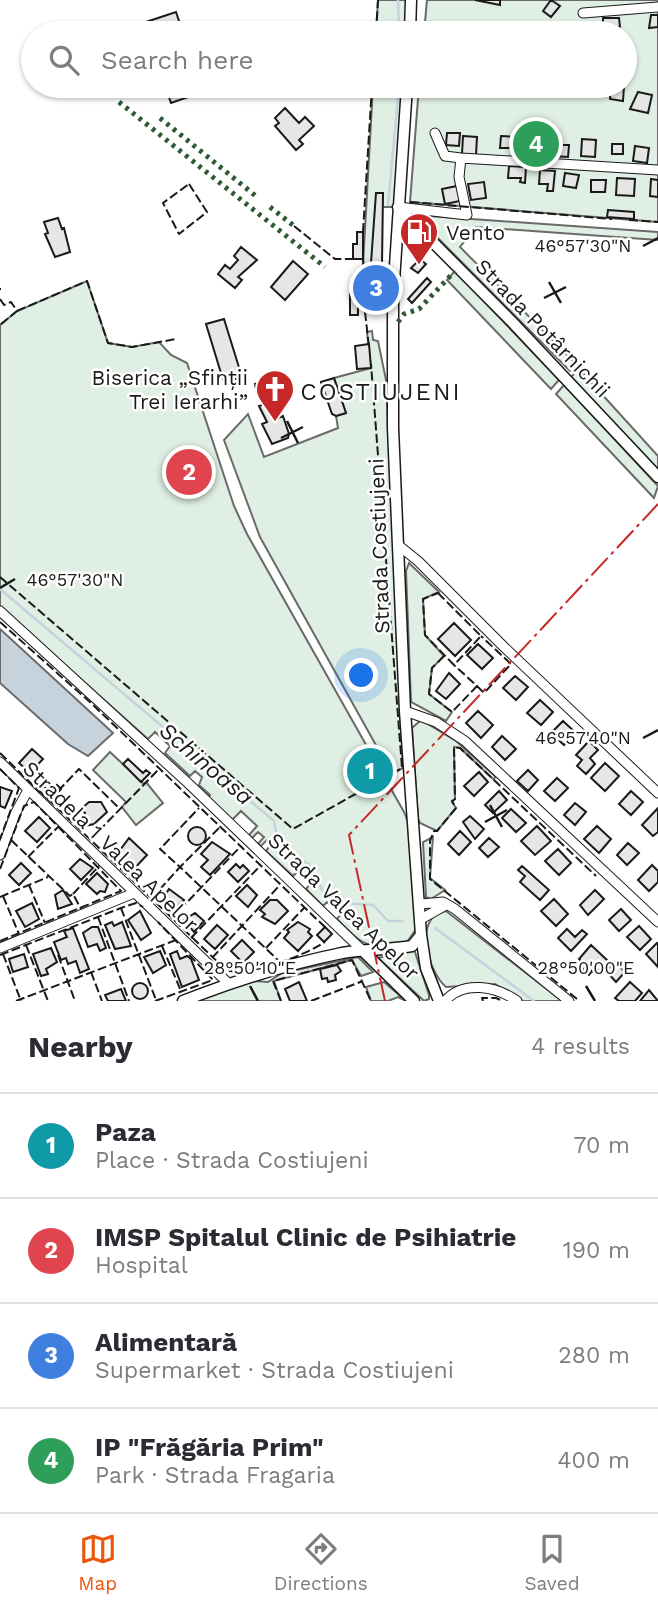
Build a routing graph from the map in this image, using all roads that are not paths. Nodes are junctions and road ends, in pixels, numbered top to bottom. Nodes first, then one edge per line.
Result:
1 (411, 0) edge
2 (658, 7) edge
3 (583, 13) dead end
4 (410, 21) edge
5 (406, 98) edge
6 (435, 133) dead end
7 (461, 158) junction
8 (658, 170) edge
9 (398, 207) junction
10 (658, 477) edge
11 (398, 545) junction
12 (0, 611) edge
13 (405, 711) junction
14 (0, 762) edge
15 (28, 790) junction
16 (658, 793) edge
17 (0, 855) edge
18 (134, 894) junction
19 (421, 904) junction
20 (448, 904) junction
21 (421, 919) junction
22 (658, 922) edge
23 (421, 935) junction
24 (412, 946) junction
25 (0, 948) edge
26 (381, 951) junction
27 (364, 952) junction
28 (424, 958) junction
29 (381, 968) junction
30 (229, 984) junction
31 (439, 1000) edge
32 (183, 1001) edge
33 (414, 1001) edge
34 (517, 1001) edge
35 (569, 1001) edge

1 - 4 street
2 - 3 street
5 - 9 street, Strada Costiujeni
6 - 7 street
7 - 8 street
7 - 9 street
9 - 10 street, Strada Potârnichii
9 - 11 street, Strada Costiujeni
11 - 13 street, Strada Costiujeni
11 - 16 street
12 - 27 street, Strada Valea Apelor
13 - 19 street, Strada Costiujeni
13 - 22 street
14 - 15 street, Stradela 1 Valea Apelor
15 - 17 street
15 - 18 street, Stradela 1 Valea Apelor
18 - 25 street
18 - 30 street, Stradela 1 Valea Apelor
19 - 20 street
19 - 21 street, Strada Costiujeni
20 - 21 street
20 - 35 street
21 - 23 street, Strada Costiujeni
23 - 24 street
23 - 28 street, Strada Costiujeni
24 - 26 street
24 - 28 street
26 - 27 street
26 - 29 street
27 - 29 street, Strada Valea Apelor
27 - 30 street
28 - 31 street, Strada Costiujeni
29 - 33 street, Strada Valea Apelor
30 - 32 street
31 - 34 street

